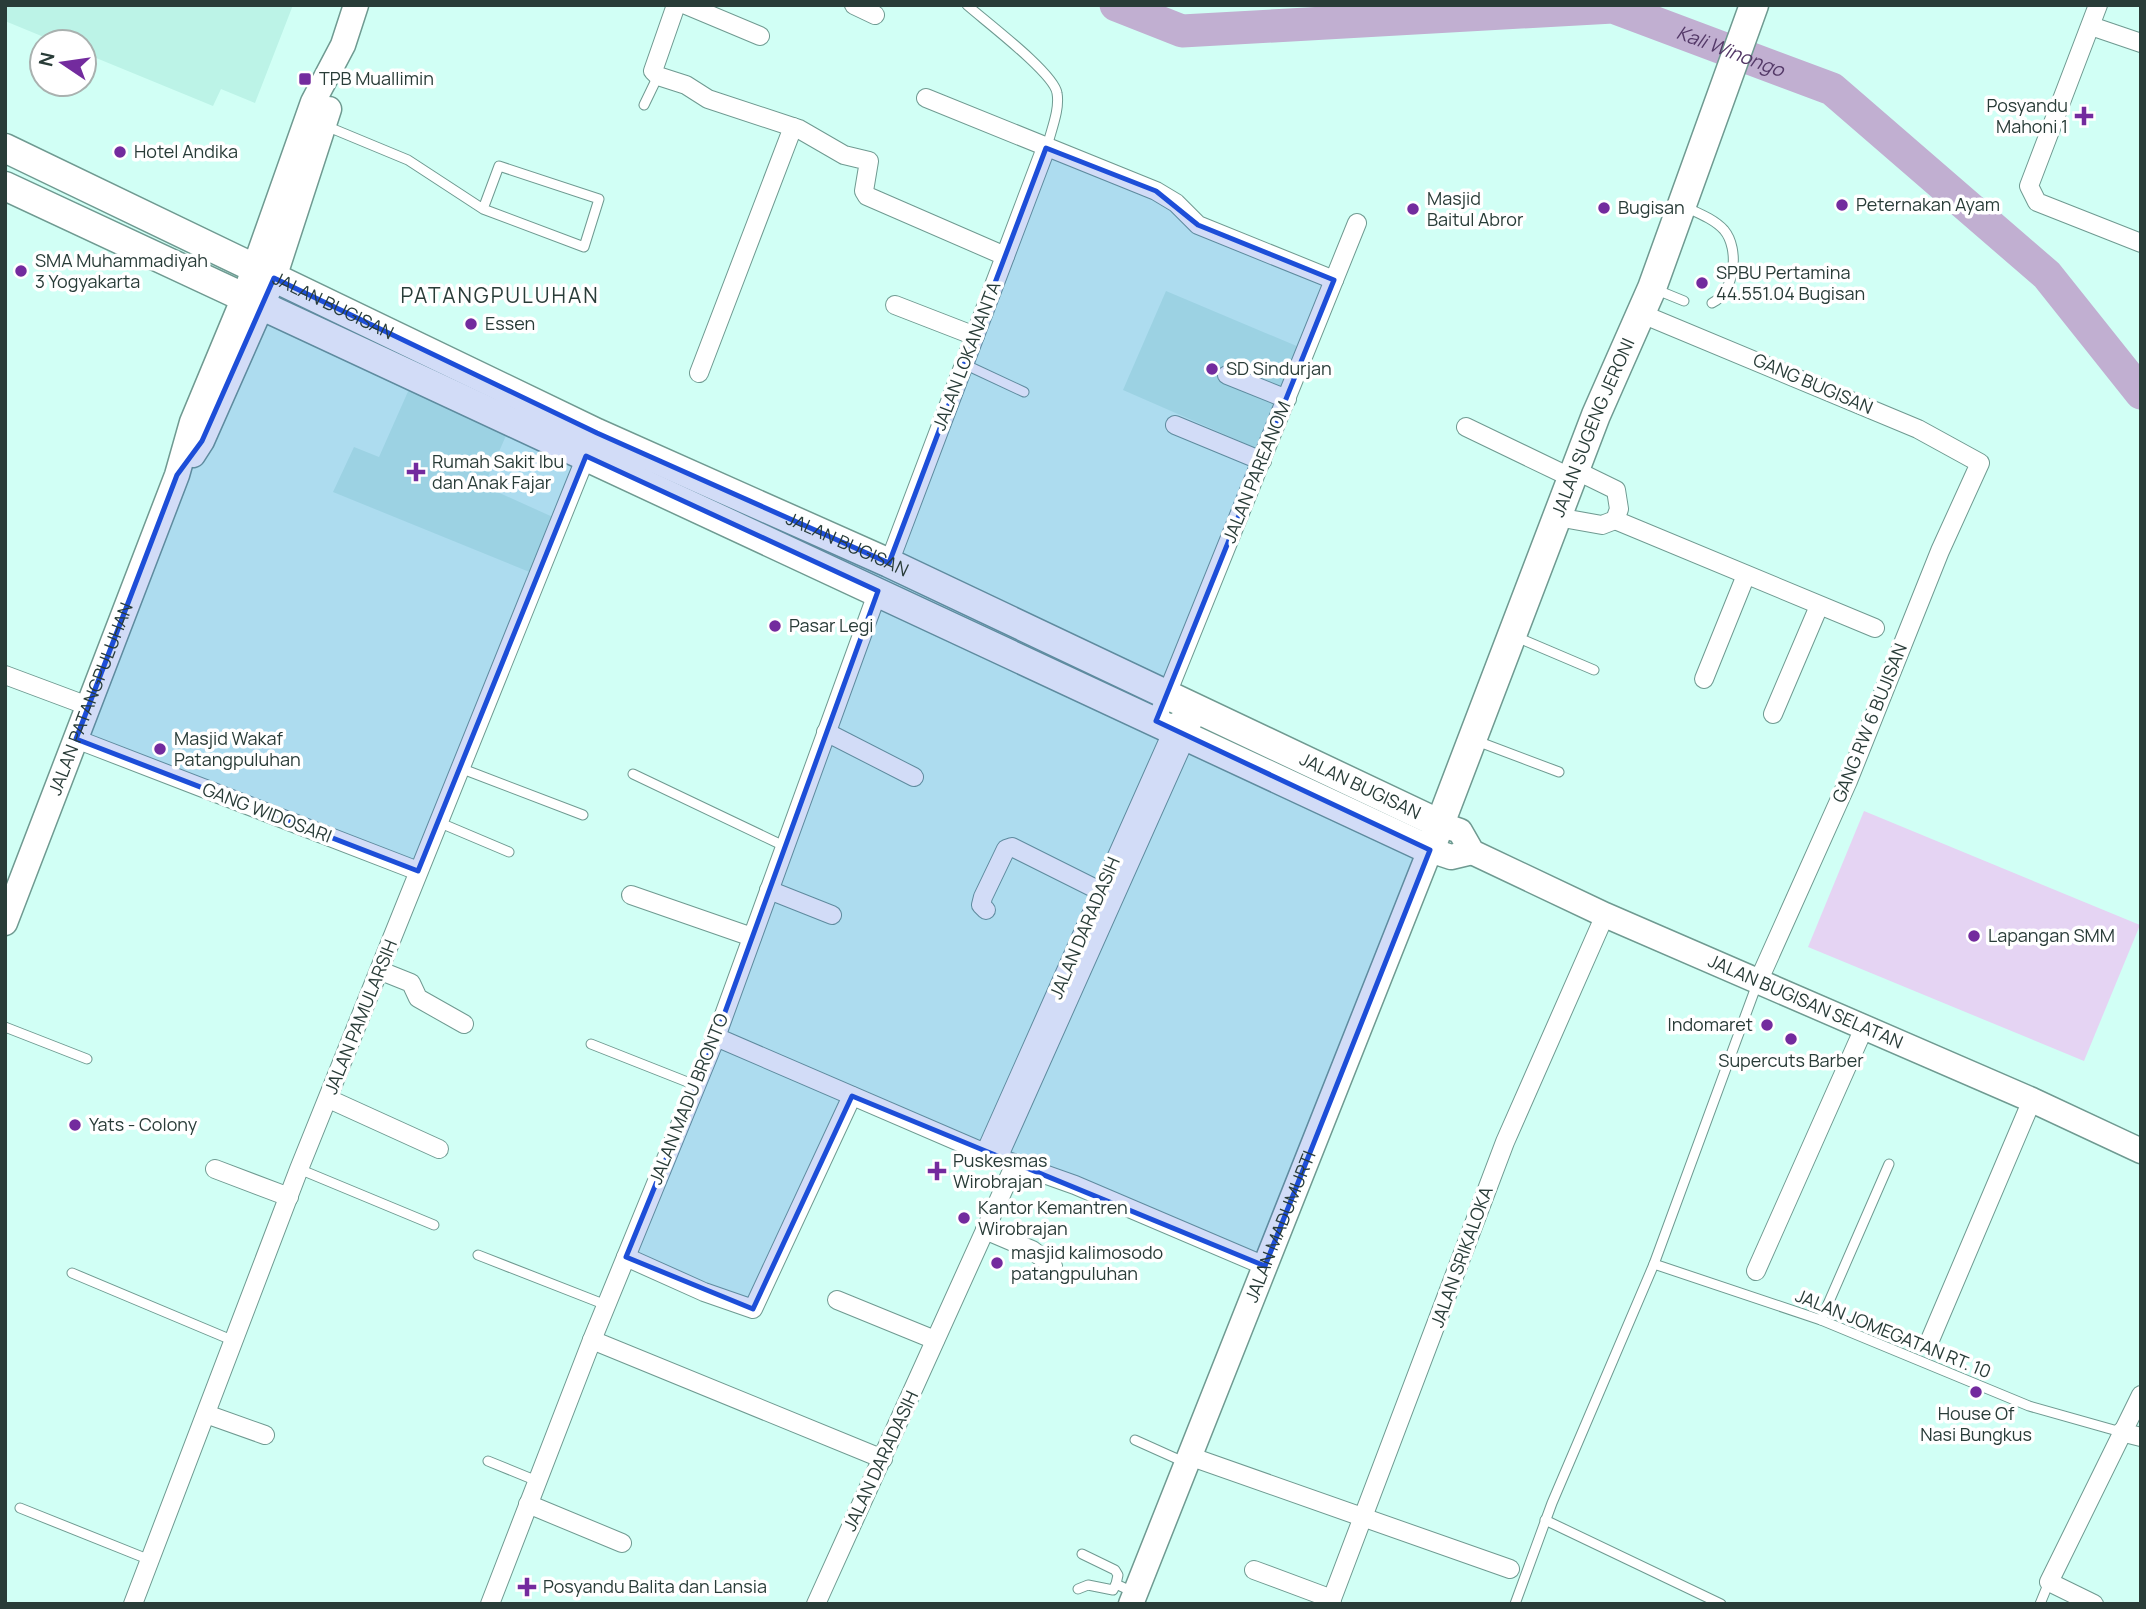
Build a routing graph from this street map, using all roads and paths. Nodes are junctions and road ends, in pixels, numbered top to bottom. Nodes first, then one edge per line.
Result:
1 (356, 5) edge
2 (676, 5) edge
3 (686, 5) edge
4 (854, 5) edge
5 (967, 5) edge
6 (1754, 5) edge
7 (2098, 5) edge
8 (875, 15) dead end
9 (2091, 26) junction
10 (761, 36) dead end
11 (2141, 43) edge
12 (342, 45) junction
13 (658, 76) junction
14 (926, 98) dead end
15 (644, 105) dead end
16 (323, 124) junction
17 (793, 127) junction
18 (5, 148) edge
19 (1046, 148) junction
20 (5, 186) edge
21 (1681, 205) junction
22 (483, 209) junction
23 (1357, 223) dead end
24 (2141, 243) edge
25 (1005, 256) junction
26 (265, 272) junction
27 (1334, 280) junction
28 (1652, 288) junction
29 (1684, 300) dead end
30 (253, 301) junction
31 (1712, 303) dead end
32 (895, 305) dead end
33 (1642, 314) junction
34 (975, 336) junction
35 (964, 364) junction
36 (699, 373) dead end
37 (1227, 375) dead end
38 (1024, 392) dead end
39 (1287, 399) junction
40 (1175, 425) dead end
41 (1466, 427) dead end
42 (592, 445) junction
43 (1262, 461) junction
44 (1980, 463) joint
45 (1574, 474) junction
46 (1557, 517) junction
47 (1615, 520) junction
48 (889, 564) junction
49 (1746, 575) junction
50 (878, 591) junction
51 (1819, 606) junction
52 (1875, 628) dead end
53 (1512, 635) junction
54 (1594, 670) dead end
55 (5, 675) edge
56 (1704, 679) dead end
57 (1184, 703) junction
58 (88, 706) junction
59 (1773, 714) dead end
60 (1171, 729) junction
61 (826, 732) junction
62 (76, 739) junction
63 (1472, 740) junction
64 (459, 768) junction
65 (1559, 772) dead end
66 (633, 774) dead end
67 (914, 777) dead end
68 (583, 815) dead end
69 (438, 821) junction
70 (1435, 837) junction
71 (784, 846) junction
72 (509, 852) dead end
73 (418, 872) junction
74 (769, 890) junction
75 (1100, 891) junction
76 (631, 895) dead end
77 (986, 910) dead end
78 (832, 915) dead end
79 (1605, 915) junction
80 (5, 923) edge
81 (752, 937) junction
82 (380, 971) junction
83 (1758, 982) junction
84 (464, 1024) dead end
85 (5, 1027) edge
86 (1864, 1028) junction
87 (716, 1037) junction
88 (592, 1044) dead end
89 (87, 1059) dead end
90 (695, 1084) junction
91 (852, 1096) junction
92 (329, 1099) junction
93 (2032, 1100) junction
94 (439, 1149) dead end
95 (2141, 1151) edge
96 (999, 1158) junction
97 (1889, 1164) dead end
98 (215, 1169) dead end
99 (299, 1169) junction
100 (289, 1197) junction
101 (434, 1225) dead end
102 (985, 1230) junction
103 (478, 1255) dead end
104 (626, 1257) junction
105 (1654, 1264) junction
106 (1053, 1266) dead end
107 (1265, 1266) junction
108 (1756, 1271) dead end
109 (72, 1273) dead end
110 (837, 1300) dead end
111 (607, 1305) junction
112 (1821, 1320) junction
113 (592, 1340) junction
114 (934, 1340) junction
115 (1930, 1340) dead end
116 (234, 1341) junction
117 (2141, 1395) edge
118 (206, 1414) junction
119 (2121, 1432) junction
120 (265, 1435) dead end
121 (2141, 1437) edge
122 (1135, 1440) dead end
123 (883, 1459) junction
124 (1188, 1459) junction
125 (488, 1461) dead end
126 (537, 1481) junction
127 (528, 1504) junction
128 (20, 1508) dead end
129 (1363, 1518) junction
130 (1545, 1521) junction
131 (622, 1543) dead end
132 (1082, 1554) dead end
133 (150, 1560) junction
134 (1510, 1569) dead end
135 (1254, 1570) dead end
136 (2049, 1582) junction
137 (1078, 1589) dead end
138 (1127, 1594) edge
139 (1331, 1601) edge
140 (133, 1604) edge
141 (490, 1604) edge
142 (816, 1604) edge
143 (1515, 1604) edge
144 (1721, 1604) edge
145 (2040, 1604) edge
146 (2094, 1604) edge

1 - 12 street
2 - 13 street
3 - 10 street
4 - 8 street
5 - 19 lane
6 - 21 main road, JALAN SUGENG JERONI
7 - 9 street
9 - 11 street
9 - 24 street
12 - 16 street
12 - 26 street
13 - 15 lane
13 - 17 street
14 - 19 street
16 - 22 lane
16 - 26 street
17 - 25 street
17 - 36 street
18 - 26 main road, JALAN BUGISAN
19 - 25 street, JALAN LOKANANTA
19 - 27 street
20 - 30 main road, JALAN BUGISAN
21 - 28 main road, JALAN SUGENG JERONI
21 - 31 lane
22 - 22 lane
23 - 27 street, JALAN PAREANOM
25 - 34 street, JALAN LOKANANTA
26 - 30 street, JALAN PATANGPULUHAN
26 - 42 main road, JALAN BUGISAN
27 - 39 street, JALAN PAREANOM
28 - 29 lane
28 - 33 main road, JALAN SUGENG JERONI
30 - 42 main road, JALAN BUGISAN
30 - 58 street, JALAN PATANGPULUHAN
32 - 34 street
33 - 44 street, GANG BUGISAN
33 - 45 main road, JALAN SUGENG JERONI
34 - 35 street, JALAN LOKANANTA
35 - 38 lane
35 - 48 street, JALAN LOKANANTA
37 - 39 street
39 - 43 street, JALAN PAREANOM
40 - 43 street
41 - 45 street
42 - 48 main road, JALAN BUGISAN
42 - 50 main road, JALAN BUGISAN
42 - 64 street, JALAN PAMULARSIH
43 - 57 street, JALAN PAREANOM
44 - 83 street, GANG RW 6 BUJISAN
45 - 46 main road, JALAN SUGENG JERONI
45 - 47 street
46 - 47 street
46 - 53 main road, JALAN SUGENG JERONI
47 - 49 street
48 - 50 main road
48 - 57 main road, JALAN BUGISAN
49 - 51 street
49 - 56 street
50 - 60 main road, JALAN BUGISAN
50 - 61 street, JALAN MADU BRONTO
51 - 52 street
51 - 59 street
53 - 54 lane
53 - 63 main road, JALAN SUGENG JERONI
55 - 58 street
57 - 60 street, JALAN DARADASIH
57 - 70 main road, JALAN BUGISAN
58 - 62 street, JALAN PATANGPULUHAN
60 - 70 main road, JALAN BUGISAN
60 - 75 street, JALAN DARADASIH
60 - 96 street, JALAN DARADASIH
61 - 67 street
61 - 71 street, JALAN MADU BRONTO
62 - 73 street, GANG WIDOSARI
62 - 80 street, JALAN PATANGPULUHAN
63 - 65 lane
63 - 70 main road, JALAN SUGENG JERONI
64 - 68 lane
64 - 69 street, JALAN PAMULARSIH
66 - 71 lane
69 - 72 lane
69 - 73 street, JALAN PAMULARSIH
70 - 79 street, JALAN BUGISAN SELATAN
70 - 107 street, JALAN MADUMURTI
71 - 74 street, JALAN MADU BRONTO
73 - 82 street, JALAN PAMULARSIH
74 - 78 street
74 - 81 street, JALAN MADU BRONTO
75 - 77 street
75 - 96 street, JALAN DARADASIH
76 - 81 street
79 - 83 street, JALAN BUGISAN SELATAN
79 - 129 street, JALAN SRIKALOKA
81 - 87 street, JALAN MADU BRONTO
82 - 84 street
82 - 92 street, JALAN PAMULARSIH
83 - 86 street, JALAN BUGISAN SELATAN
83 - 105 lane
85 - 89 lane
86 - 93 street, JALAN BUGISAN SELATAN
86 - 108 street
87 - 90 street, JALAN MADU BRONTO
87 - 91 street
88 - 90 lane
90 - 104 street, JALAN MADU BRONTO
91 - 96 street
91 - 104 street
92 - 94 street
92 - 99 street, JALAN PAMULARSIH
93 - 95 street, JALAN BUGISAN SELATAN
93 - 115 street
96 - 102 street, JALAN DARADASIH
96 - 107 street
97 - 112 lane
98 - 100 street
99 - 100 street, JALAN PAMULARSIH
99 - 101 lane
100 - 116 street, JALAN PAMULARSIH
102 - 106 street
102 - 114 street, JALAN DARADASIH
103 - 111 lane
104 - 111 street, JALAN MADU BRONTO
105 - 112 lane, JALAN JOMEGATAN RT. 10
105 - 130 lane
107 - 124 street, JALAN MADUMURTI
109 - 116 lane
110 - 114 street
111 - 113 street, JALAN MADU BRONTO
112 - 119 lane, JALAN JOMEGATAN RT. 10
113 - 123 street
113 - 126 street, JALAN MADU BRONTO
114 - 123 street, JALAN DARADASIH
116 - 118 street, JALAN PAMULARSIH
117 - 119 street
118 - 120 street
118 - 133 street, JALAN PAMULARSIH
119 - 121 street
119 - 136 street
122 - 124 lane
123 - 142 street, JALAN DARADASIH
124 - 129 street
124 - 138 street, JALAN MADUMURTI
125 - 126 lane
126 - 127 street, JALAN MADU BRONTO
127 - 131 street
127 - 141 street, JALAN MADU BRONTO
128 - 133 lane
129 - 134 street
129 - 139 street, JALAN SRIKALOKA
130 - 143 lane
130 - 144 lane
132 - 138 lane
133 - 140 street, JALAN PAMULARSIH
135 - 139 street
136 - 145 lane
136 - 146 street
137 - 138 lane

